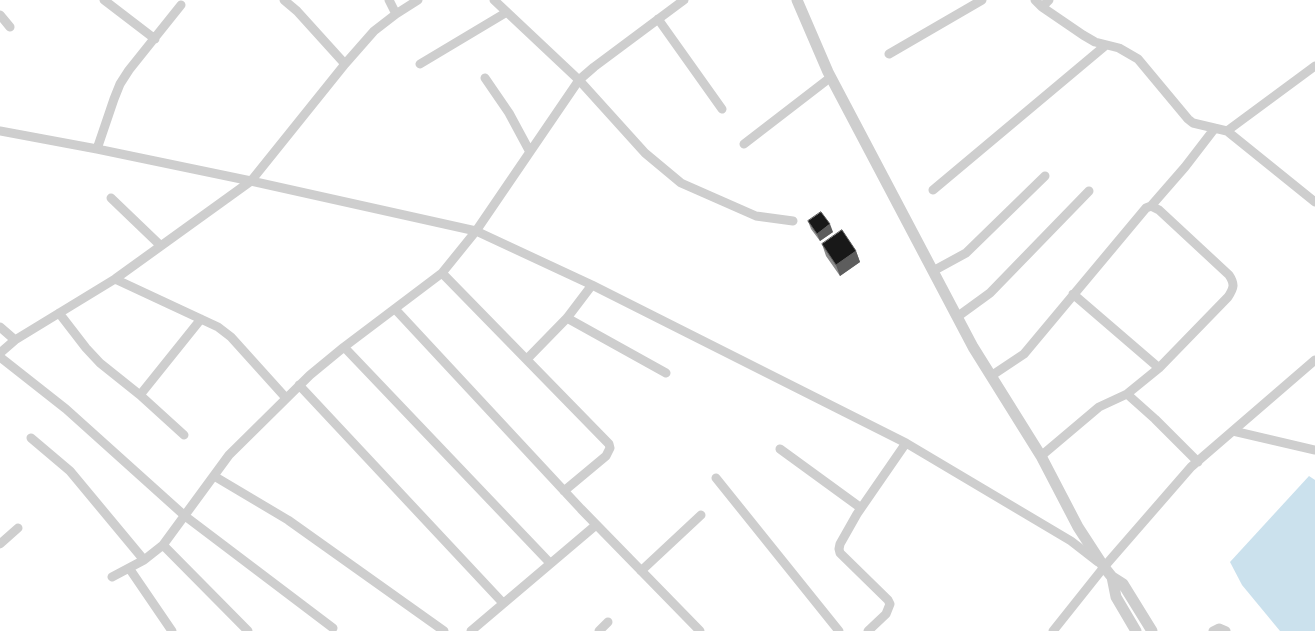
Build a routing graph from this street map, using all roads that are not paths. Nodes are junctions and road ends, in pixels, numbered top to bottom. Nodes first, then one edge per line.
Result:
1 (104, 0) edge
2 (284, 0) edge
3 (389, 0) edge
4 (418, 0) edge
5 (494, 0) edge
6 (797, 0) edge
7 (982, 0) edge
8 (1035, 0) edge
9 (677, 2) edge
10 (1046, 3) edge
11 (181, 5) dead end
12 (507, 12) junction
13 (396, 14) junction
14 (0, 15) edge
15 (658, 19) junction
16 (10, 27) dead end
17 (155, 39) junction
18 (1106, 45) junction
19 (889, 54) dead end
20 (345, 64) junction
21 (420, 64) dead end
22 (1315, 66) edge
23 (831, 77) junction
24 (485, 78) dead end
25 (579, 80) junction
26 (722, 109) dead end
27 (1215, 128) junction
28 (0, 131) edge
29 (1227, 131) junction
30 (744, 144) dead end
31 (97, 149) junction
32 (530, 152) junction
33 (1045, 176) dead end
34 (251, 181) junction
35 (933, 190) dead end
36 (1089, 191) dead end
37 (111, 198) dead end
38 (1315, 202) edge
39 (1151, 206) junction
40 (793, 221) dead end
41 (476, 231) junction
42 (161, 246) junction
43 (933, 271) junction
44 (442, 273) junction
45 (115, 279) junction
46 (592, 285) junction
47 (1073, 294) junction
48 (395, 309) junction
49 (59, 313) junction
50 (567, 318) junction
51 (958, 318) junction
52 (201, 319) junction
53 (0, 327) edge
54 (15, 340) junction
55 (344, 347) junction
56 (0, 353) edge
57 (0, 357) edge
58 (527, 359) junction
59 (1315, 360) edge
60 (1159, 368) junction
61 (666, 372) dead end
62 (991, 376) junction
63 (299, 385) junction
64 (1127, 394) junction
65 (140, 395) junction
66 (286, 398) junction
67 (1233, 431) junction
68 (184, 435) dead end
69 (31, 438) dead end
70 (906, 443) junction
71 (780, 449) dead end
72 (1315, 450) edge
73 (1041, 456) junction
74 (1198, 462) junction
75 (214, 476) junction
76 (716, 478) dead end
77 (564, 491) junction
78 (861, 508) junction
79 (701, 515) dead end
80 (185, 516) junction
81 (596, 525) junction
82 (18, 528) dead end
83 (0, 544) edge
84 (163, 544) junction
85 (144, 560) junction
86 (550, 563) junction
87 (1104, 567) junction
88 (129, 568) junction
89 (641, 571) junction
90 (112, 577) dead end
91 (1112, 577) junction
92 (503, 603) junction
93 (608, 622) dead end
94 (333, 628) dead end
95 (172, 631) edge
96 (248, 631) edge
97 (444, 631) edge
98 (471, 631) edge
99 (599, 631) edge
100 (700, 631) edge
101 (839, 631) edge
102 (868, 631) edge
103 (1053, 631) edge
104 (1136, 631) edge
105 (1152, 631) edge
106 (1213, 631) edge
107 (1226, 631) edge

1 - 17 street
2 - 20 street
3 - 13 street
4 - 13 street
5 - 12 street
6 - 23 street
7 - 19 street
8 - 10 street
9 - 15 street
10 - 18 street
11 - 17 street
12 - 21 street
12 - 25 street
13 - 20 street
14 - 16 street
15 - 25 street
15 - 26 street
17 - 31 street
18 - 27 street
18 - 35 street
20 - 34 street
22 - 29 street
23 - 30 street
23 - 43 street
24 - 32 street
25 - 32 street
25 - 40 street
27 - 29 street
27 - 39 street
28 - 31 street
29 - 38 street
31 - 34 street
32 - 41 street
33 - 43 street
34 - 41 street
34 - 42 street
36 - 51 street
37 - 42 street
39 - 47 street
39 - 60 street
41 - 44 street
41 - 46 street
42 - 45 street
43 - 51 street
44 - 48 street
44 - 58 street
45 - 49 street
45 - 52 street
46 - 50 street
46 - 70 street
47 - 60 street
47 - 62 street
48 - 55 street
48 - 77 street
49 - 54 street
49 - 65 street
50 - 58 street
50 - 61 street
51 - 62 street
52 - 65 street
52 - 66 street
53 - 54 street
54 - 56 street
55 - 63 street
55 - 86 street
57 - 80 street
58 - 77 street
59 - 67 street
60 - 64 street
62 - 73 street
63 - 66 street
63 - 92 street
64 - 73 street
64 - 74 street
65 - 68 street
66 - 75 street
67 - 72 street
67 - 74 street
69 - 85 street
70 - 78 street
70 - 87 street
71 - 78 street
73 - 87 street
74 - 87 street
75 - 80 street
75 - 97 street
76 - 101 street
77 - 81 street
78 - 102 street
79 - 89 street
80 - 84 street
80 - 94 street
81 - 86 street
81 - 89 street
82 - 83 street
84 - 85 street
84 - 96 street
85 - 88 street
86 - 92 street
87 - 91 street
87 - 103 street
88 - 90 street
88 - 95 street
89 - 100 street
91 - 104 street
91 - 105 street
92 - 98 street
93 - 99 street
106 - 107 street

